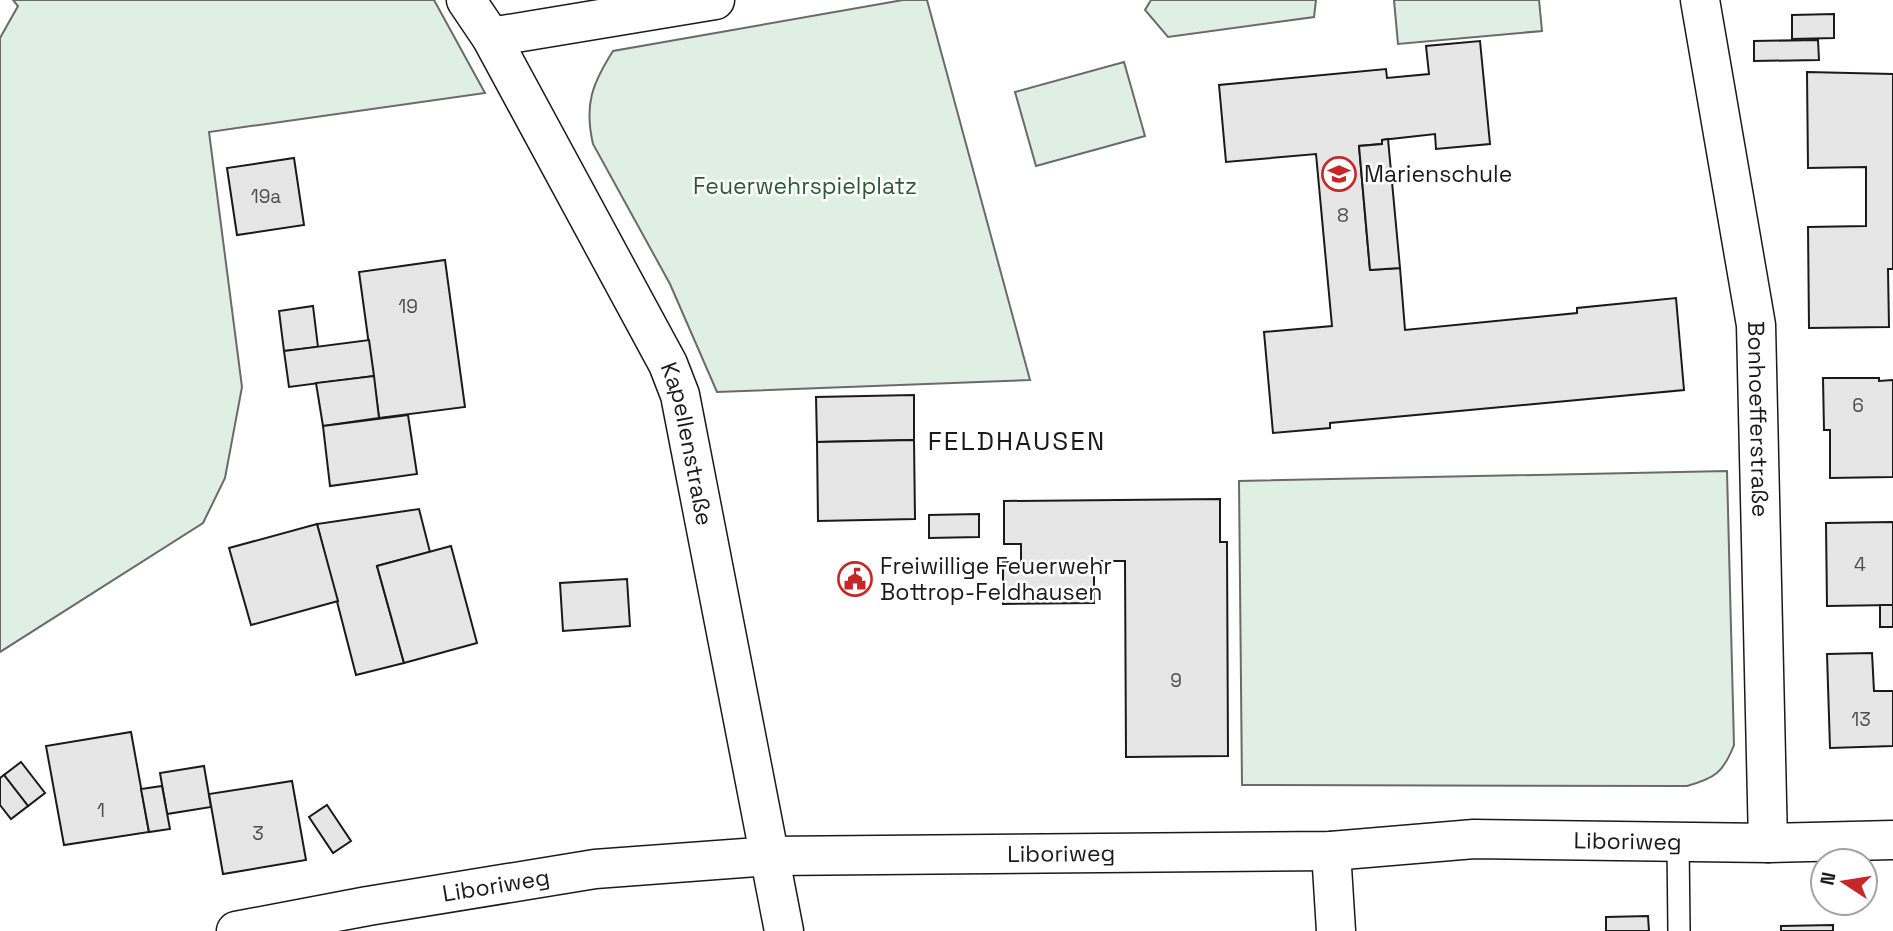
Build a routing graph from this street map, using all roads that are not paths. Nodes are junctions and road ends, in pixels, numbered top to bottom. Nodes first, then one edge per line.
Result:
1 (466, 0) edge
2 (715, 0) edge
3 (1700, 0) edge
4 (491, 37) junction
5 (1893, 840) edge
6 (1678, 841) junction
7 (1768, 843) junction
8 (1331, 851) junction
9 (770, 856) junction
10 (236, 931) edge
11 (784, 931) edge
12 (1336, 931) edge
13 (1679, 931) edge

1 - 4 street, Kapellenstraße
2 - 4 street
3 - 7 street, Bonhoefferstraße
4 - 9 street, Kapellenstraße
5 - 7 street, Liboriweg
6 - 7 street, Liboriweg
6 - 8 street, Liboriweg
6 - 13 lane
8 - 9 street, Liboriweg
8 - 12 street
9 - 10 street, Liboriweg
9 - 11 street, Kapellenstraße

